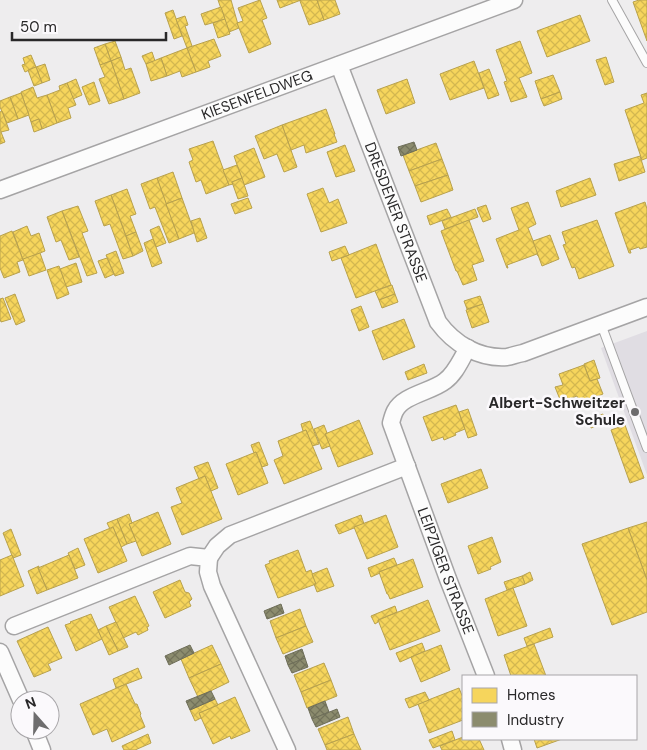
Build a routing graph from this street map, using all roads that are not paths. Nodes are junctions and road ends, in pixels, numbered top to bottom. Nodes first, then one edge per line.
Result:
1 (514, 0) edge
2 (612, 0) edge
3 (647, 63) edge
4 (340, 65) junction
5 (0, 190) edge
6 (647, 307) edge
7 (601, 324) junction
8 (468, 348) junction
9 (647, 448) edge
10 (407, 466) junction
11 (209, 558) junction
12 (14, 626) dead end
13 (0, 652) edge
14 (486, 675) edge
15 (17, 690) edge
16 (286, 750) edge

1 - 4 street, KIESENFELDWEG
2 - 3 lane
4 - 5 street, KIESENFELDWEG
4 - 8 street, DRESDENER STRASSE
6 - 7 street, DRESDENER STRASSE
7 - 8 street, DRESDENER STRASSE
7 - 9 lane
8 - 10 street, LEIPZIGER STRASSE
10 - 11 street
10 - 14 street, LEIPZIGER STRASSE
11 - 12 street
11 - 16 street
13 - 15 street

